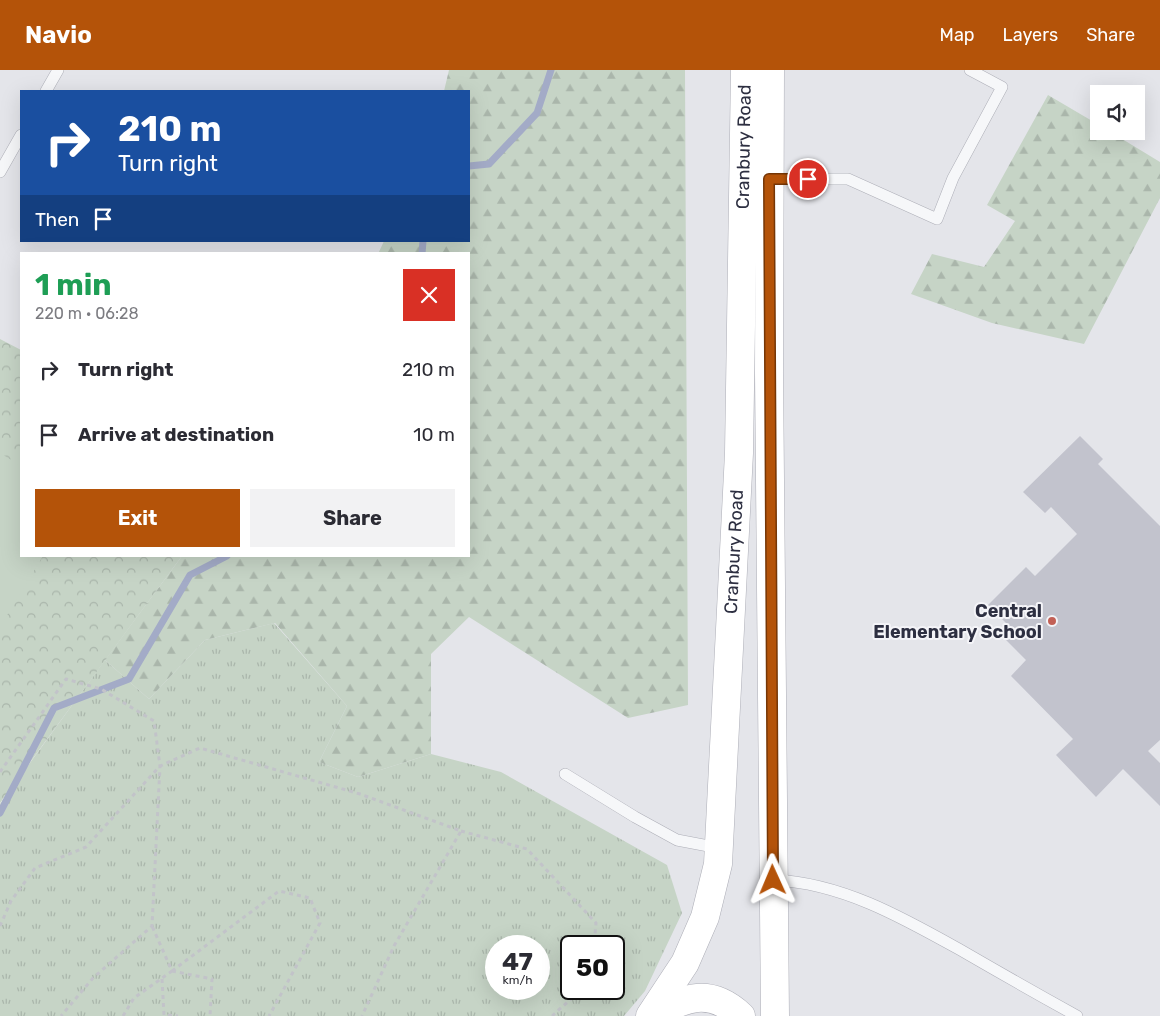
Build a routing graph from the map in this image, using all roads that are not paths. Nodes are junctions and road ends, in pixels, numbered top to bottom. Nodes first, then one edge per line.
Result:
1 (58, 70) edge
2 (745, 70) edge
3 (770, 70) edge
4 (970, 70) edge
5 (47, 90) edge
6 (20, 137) edge
7 (0, 172) edge
8 (769, 179) junction
9 (565, 774) dead end
10 (719, 848) junction
11 (773, 880) junction
12 (651, 1016) edge
13 (741, 1016) edge
14 (775, 1016) edge
15 (1077, 1016) edge

1 - 5 lane
2 - 10 main road, Cranbury Road
3 - 8 main road, Cranbury Road
4 - 8 lane
6 - 7 lane
8 - 11 main road, Cranbury Road
9 - 10 lane
10 - 12 main road, Cranbury Road
11 - 14 main road, Cranbury Road
11 - 15 lane
12 - 13 main road

